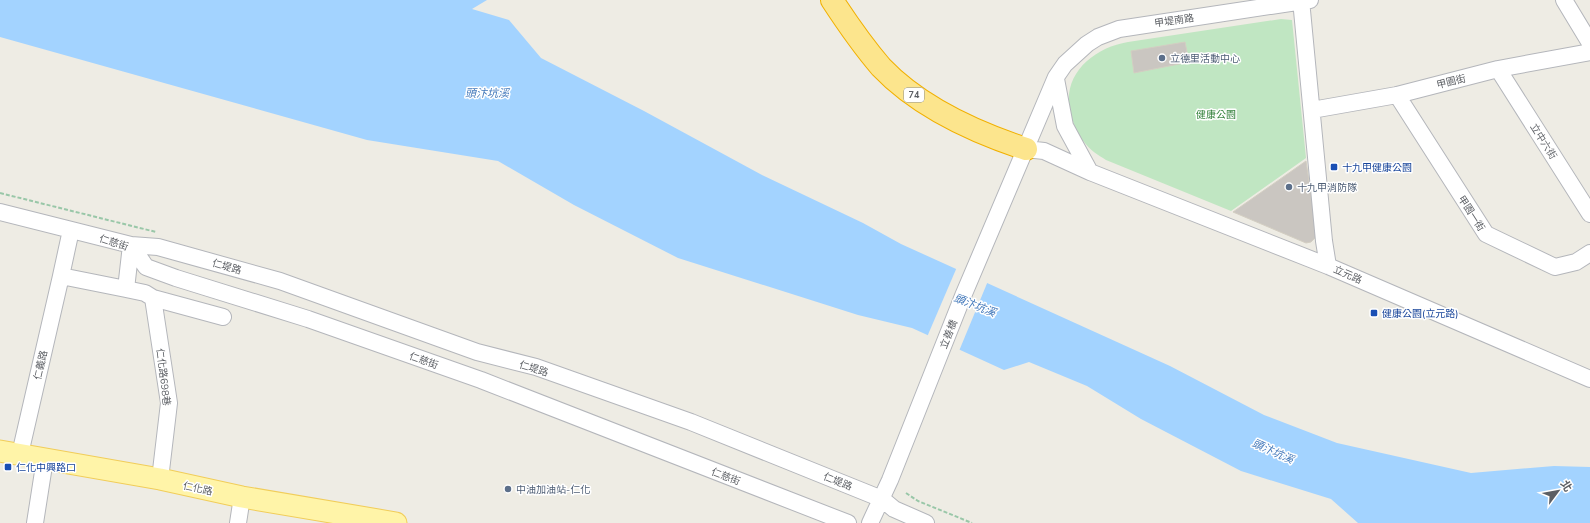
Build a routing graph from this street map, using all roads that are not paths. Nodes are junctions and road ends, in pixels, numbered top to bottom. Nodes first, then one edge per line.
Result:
1 (832, 0) edge
2 (1303, 0) edge
3 (1564, 0) edge
4 (1590, 43) edge
5 (1590, 52) edge
6 (1498, 69) junction
7 (1056, 77) junction
8 (1397, 95) junction
9 (1312, 110) junction
10 (1026, 149) junction
11 (1090, 172) junction
12 (0, 212) edge
13 (1590, 214) edge
14 (72, 230) junction
15 (131, 245) junction
16 (1590, 252) edge
17 (1328, 266) junction
18 (60, 276) junction
19 (126, 289) junction
20 (153, 298) junction
21 (223, 316) dead end
22 (1590, 379) edge
23 (10, 453) edge
24 (45, 459) junction
25 (160, 479) junction
26 (242, 497) junction
27 (882, 499) junction
28 (35, 523) edge
29 (238, 523) edge
30 (396, 523) edge
31 (848, 523) edge
32 (870, 523) edge
33 (926, 523) edge

1 - 10 highway, 74
2 - 7 street, 甲堤南路
2 - 9 street, 立元路
3 - 4 street
5 - 6 street, 甲園街
6 - 8 street, 甲園街
6 - 13 street, 立中六街
7 - 10 street, 甲堤南路
7 - 11 street
8 - 9 street, 甲園街
8 - 16 street, 甲園一街
9 - 17 street, 立元路
10 - 11 street
10 - 27 street, 立善橋
11 - 17 street
12 - 14 street, 仁慈街
14 - 15 street, 仁慈街
14 - 18 street, 仁義路
15 - 19 street
15 - 27 street, 仁堤路
15 - 31 street, 仁慈街
17 - 22 street, 立元路
18 - 19 street
18 - 23 street, 仁義路
19 - 20 street
20 - 21 street
20 - 25 street, 仁化路698巷
23 - 24 main road, 仁化路
24 - 25 main road, 仁化路
24 - 28 street
25 - 26 main road, 仁化路
26 - 29 street
26 - 30 main road, 仁化路
27 - 32 street, 立善橋
27 - 33 street, 仁堤路

